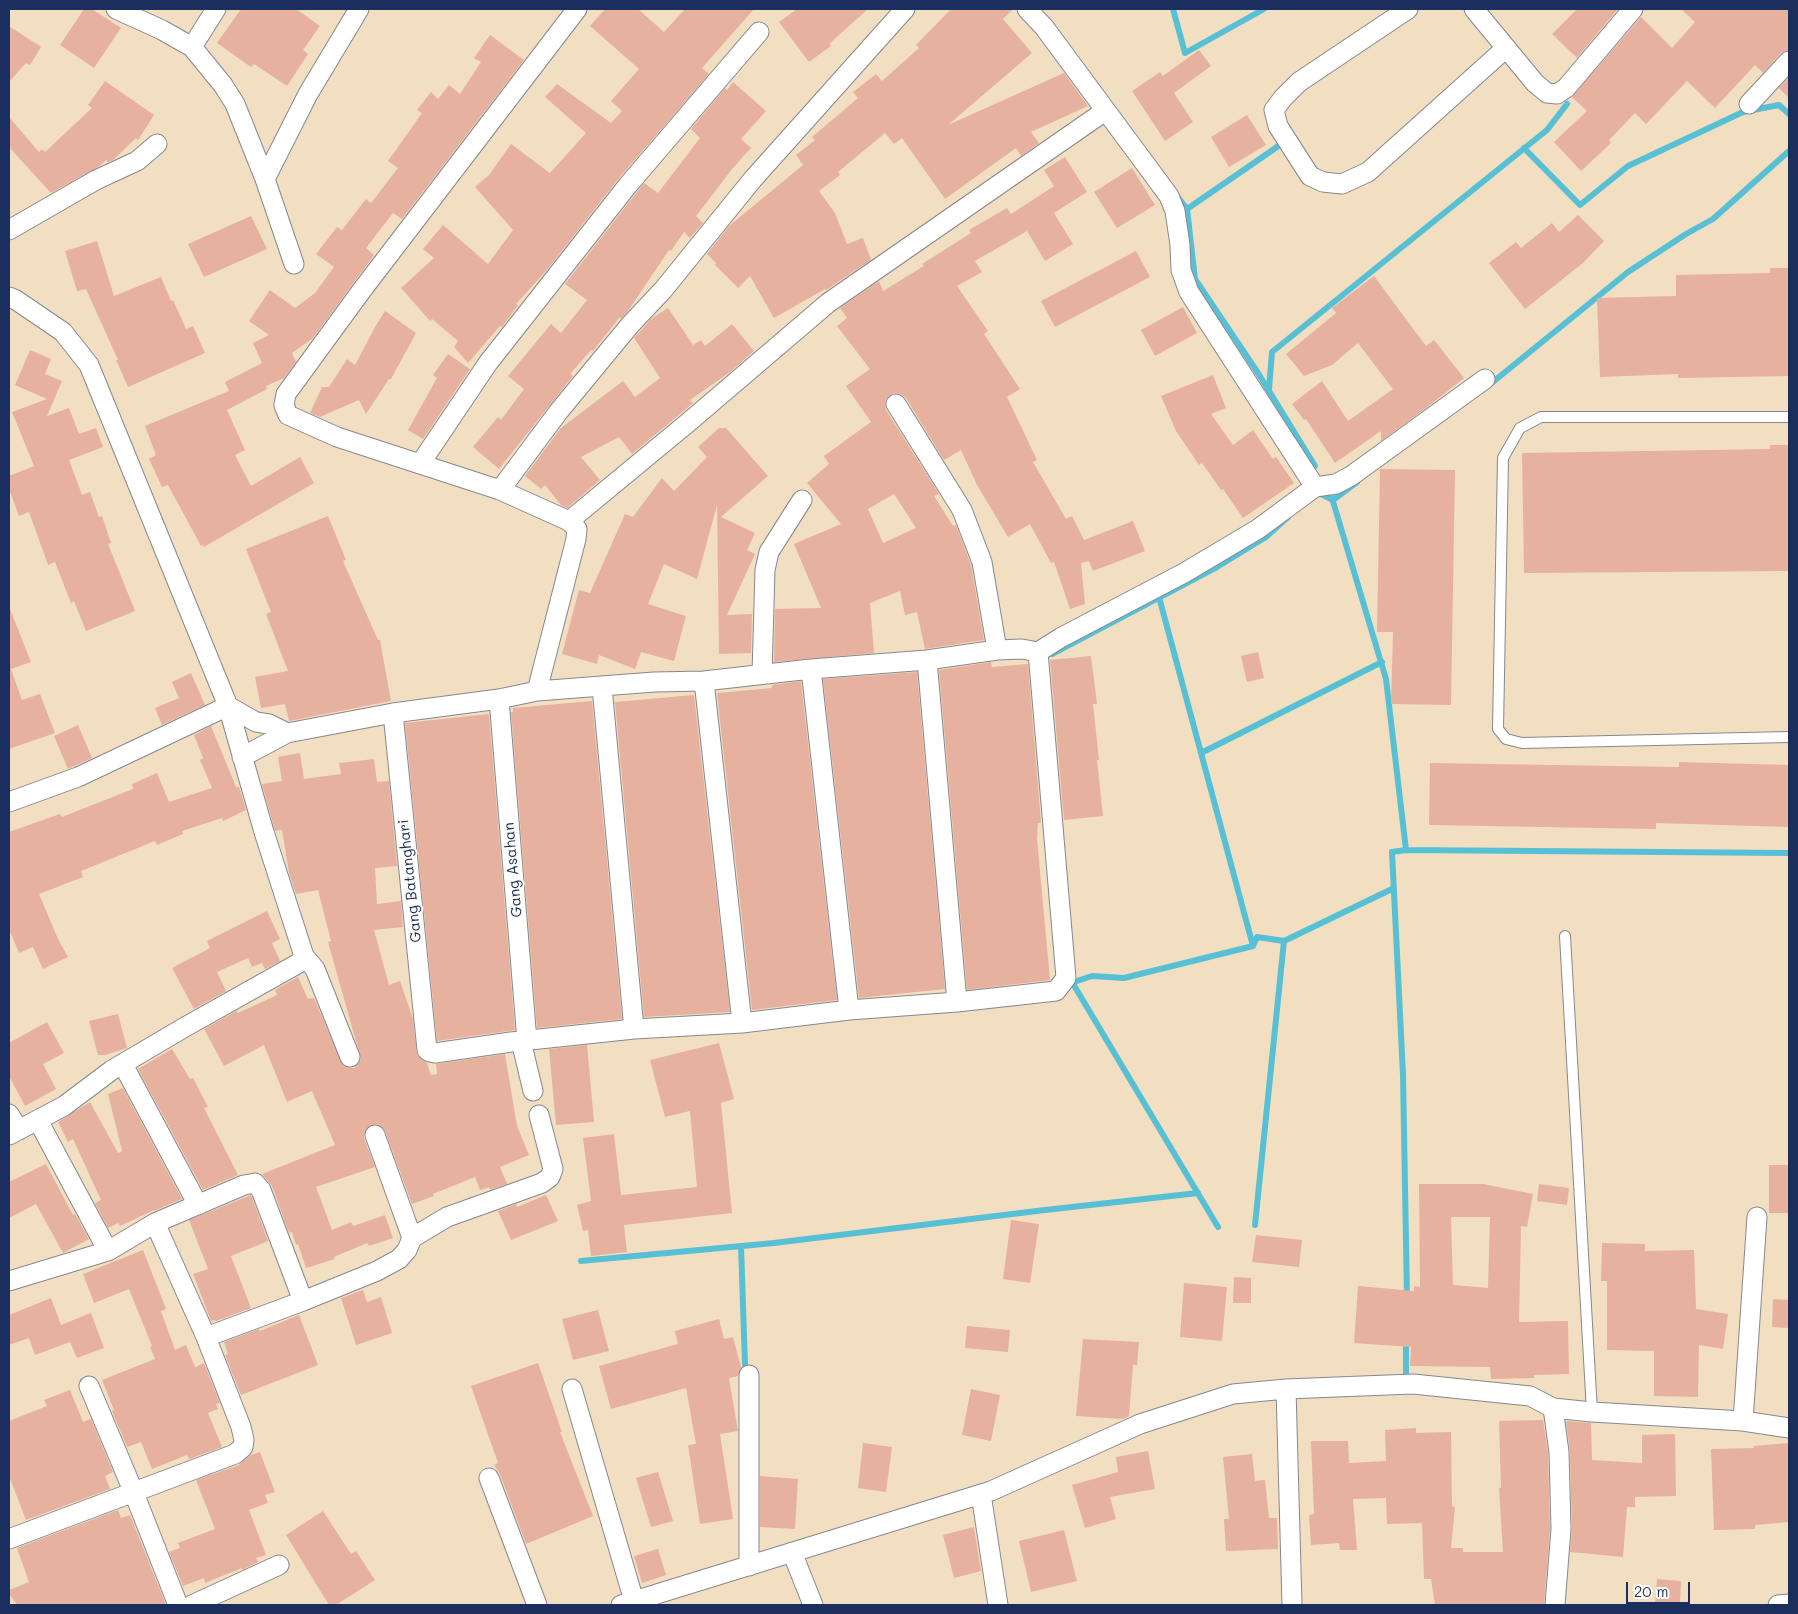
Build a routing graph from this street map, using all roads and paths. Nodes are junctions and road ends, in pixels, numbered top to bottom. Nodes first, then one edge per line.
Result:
1 (116, 9) edge
2 (216, 9) edge
3 (359, 9) edge
4 (576, 9) edge
5 (905, 9) edge
6 (1028, 9) edge
7 (1408, 9) edge
8 (1474, 9) edge
9 (1633, 9) edge
10 (759, 32) dead end
11 (192, 47) junction
12 (1506, 48) junction
13 (1789, 61) edge
14 (1749, 104) dead end
15 (1105, 111) junction
16 (157, 144) dead end
17 (265, 179) junction
18 (9, 230) edge
19 (294, 264) dead end
20 (9, 297) edge
21 (1485, 379) dead end
22 (896, 404) dead end
23 (1789, 417) edge
24 (420, 464) junction
25 (1315, 487) junction
26 (500, 490) junction
27 (802, 500) dead end
28 (569, 521) junction
29 (997, 650) junction
30 (1038, 652) junction
31 (927, 660) junction
32 (811, 669) junction
33 (762, 674) junction
34 (704, 681) junction
35 (602, 687) junction
36 (537, 692) junction
37 (499, 699) junction
38 (228, 706) junction
39 (393, 713) junction
40 (287, 733) junction
41 (1789, 737) edge
42 (242, 757) junction
43 (9, 802) edge
44 (1565, 936) dead end
45 (304, 956) junction
46 (957, 1002) junction
47 (849, 1010) junction
48 (742, 1023) junction
49 (634, 1029) junction
50 (524, 1041) junction
51 (350, 1057) dead end
52 (127, 1072) dead end
53 (533, 1091) dead end
54 (9, 1114) edge
55 (539, 1116) dead end
56 (41, 1126) dead end
57 (14, 1132) edge
58 (375, 1135) dead end
59 (198, 1205) junction
60 (1757, 1217) dead end
61 (155, 1223) junction
62 (412, 1238) junction
63 (108, 1251) junction
64 (9, 1281) edge
65 (303, 1301) junction
66 (206, 1337) junction
67 (749, 1375) dead end
68 (89, 1386) dead end
69 (572, 1389) dead end
70 (1286, 1389) junction
71 (1553, 1408) junction
72 (1592, 1412) junction
73 (1743, 1421) junction
74 (1789, 1428) edge
75 (489, 1478) dead end
76 (134, 1492) junction
77 (981, 1494) junction
78 (9, 1539) edge
79 (792, 1552) junction
80 (279, 1565) dead end
81 (749, 1566) junction
82 (628, 1603) edge
83 (1789, 1604) edge
84 (178, 1605) edge
85 (192, 1605) edge
86 (537, 1605) edge
87 (813, 1605) edge
88 (998, 1605) edge
89 (1292, 1605) edge
90 (1555, 1605) edge
91 (1778, 1605) edge

1 - 11 street
2 - 11 street
3 - 17 street
4 - 24 street
5 - 26 street
6 - 15 street
7 - 12 street
8 - 12 street
9 - 12 street
10 - 24 street
11 - 17 street
13 - 14 street
15 - 25 street
15 - 28 street
16 - 18 street
17 - 19 street
20 - 38 street
21 - 25 street
22 - 29 street
23 - 41 lane
24 - 26 street
25 - 30 street
26 - 28 street
27 - 33 street
28 - 36 street
29 - 30 street
29 - 31 street
30 - 46 street
31 - 32 street
31 - 46 street
32 - 33 street
32 - 47 street
33 - 34 street
34 - 35 street
34 - 48 street
35 - 36 street
35 - 49 street
36 - 37 street
37 - 39 street
37 - 50 street, Gang Asahan
38 - 40 street
38 - 42 street
38 - 43 street
39 - 40 street
39 - 50 street, Gang Batanghari
40 - 42 street
42 - 45 street
44 - 72 lane
45 - 51 street
45 - 57 street
46 - 47 street
47 - 48 street
48 - 49 street
49 - 50 street
50 - 53 street, Gang Asahan
52 - 59 street
54 - 57 street
55 - 62 street
56 - 63 street
58 - 62 street
59 - 61 street
59 - 65 street
60 - 73 street
61 - 63 street
61 - 66 street
62 - 65 street
63 - 64 street
65 - 66 street
66 - 76 street
67 - 81 street
68 - 76 street
69 - 82 street
70 - 71 street
70 - 77 street
70 - 89 street
71 - 72 street
71 - 90 street
72 - 73 street
73 - 74 street
75 - 86 street
76 - 78 street
76 - 84 street
77 - 79 street
77 - 88 street
79 - 81 street
79 - 87 street
80 - 85 street
81 - 82 street
83 - 91 street

